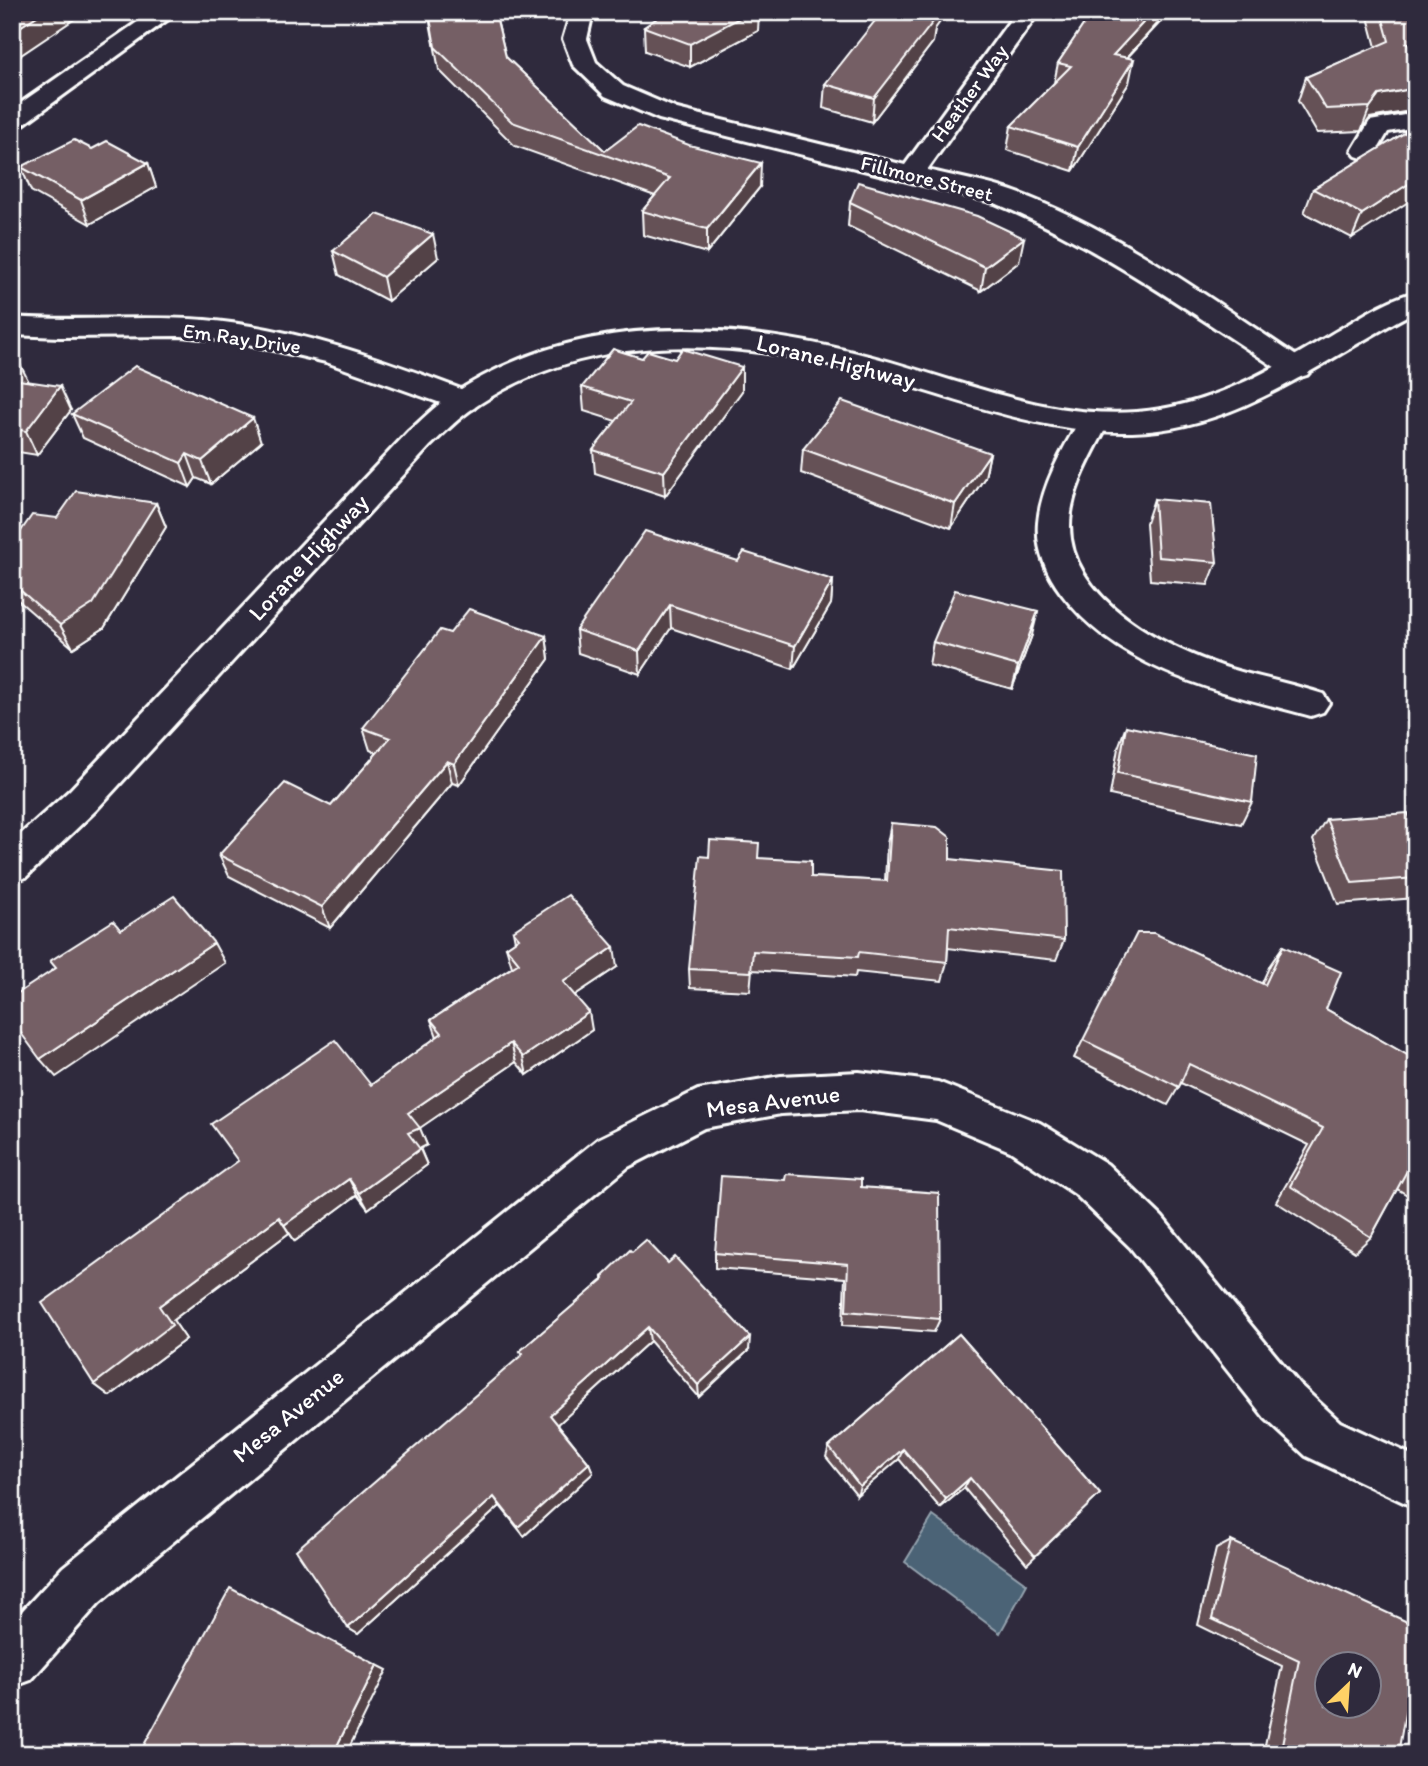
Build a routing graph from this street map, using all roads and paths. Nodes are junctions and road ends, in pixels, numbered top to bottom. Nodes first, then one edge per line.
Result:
1 (167, 12) edge
2 (582, 12) edge
3 (1028, 12) edge
4 (1416, 120) edge
5 (12, 121) edge
6 (1365, 151) dead end
7 (911, 174) junction
8 (1416, 300) edge
9 (12, 326) edge
10 (1297, 369) junction
11 (463, 401) junction
12 (1094, 422) junction
13 (1311, 703) dead end
14 (12, 866) edge
15 (1416, 1483) edge
16 (12, 1661) edge

1 - 5 street
2 - 7 street, Fillmore Street
3 - 7 street, Heather Way
4 - 6 street
7 - 10 street, Fillmore Street
8 - 10 street, Lorane Highway
9 - 11 street, Em Ray Drive
10 - 12 street, Lorane Highway
11 - 12 street, Lorane Highway
11 - 14 street, Lorane Highway
12 - 13 street
15 - 16 street, Mesa Avenue

